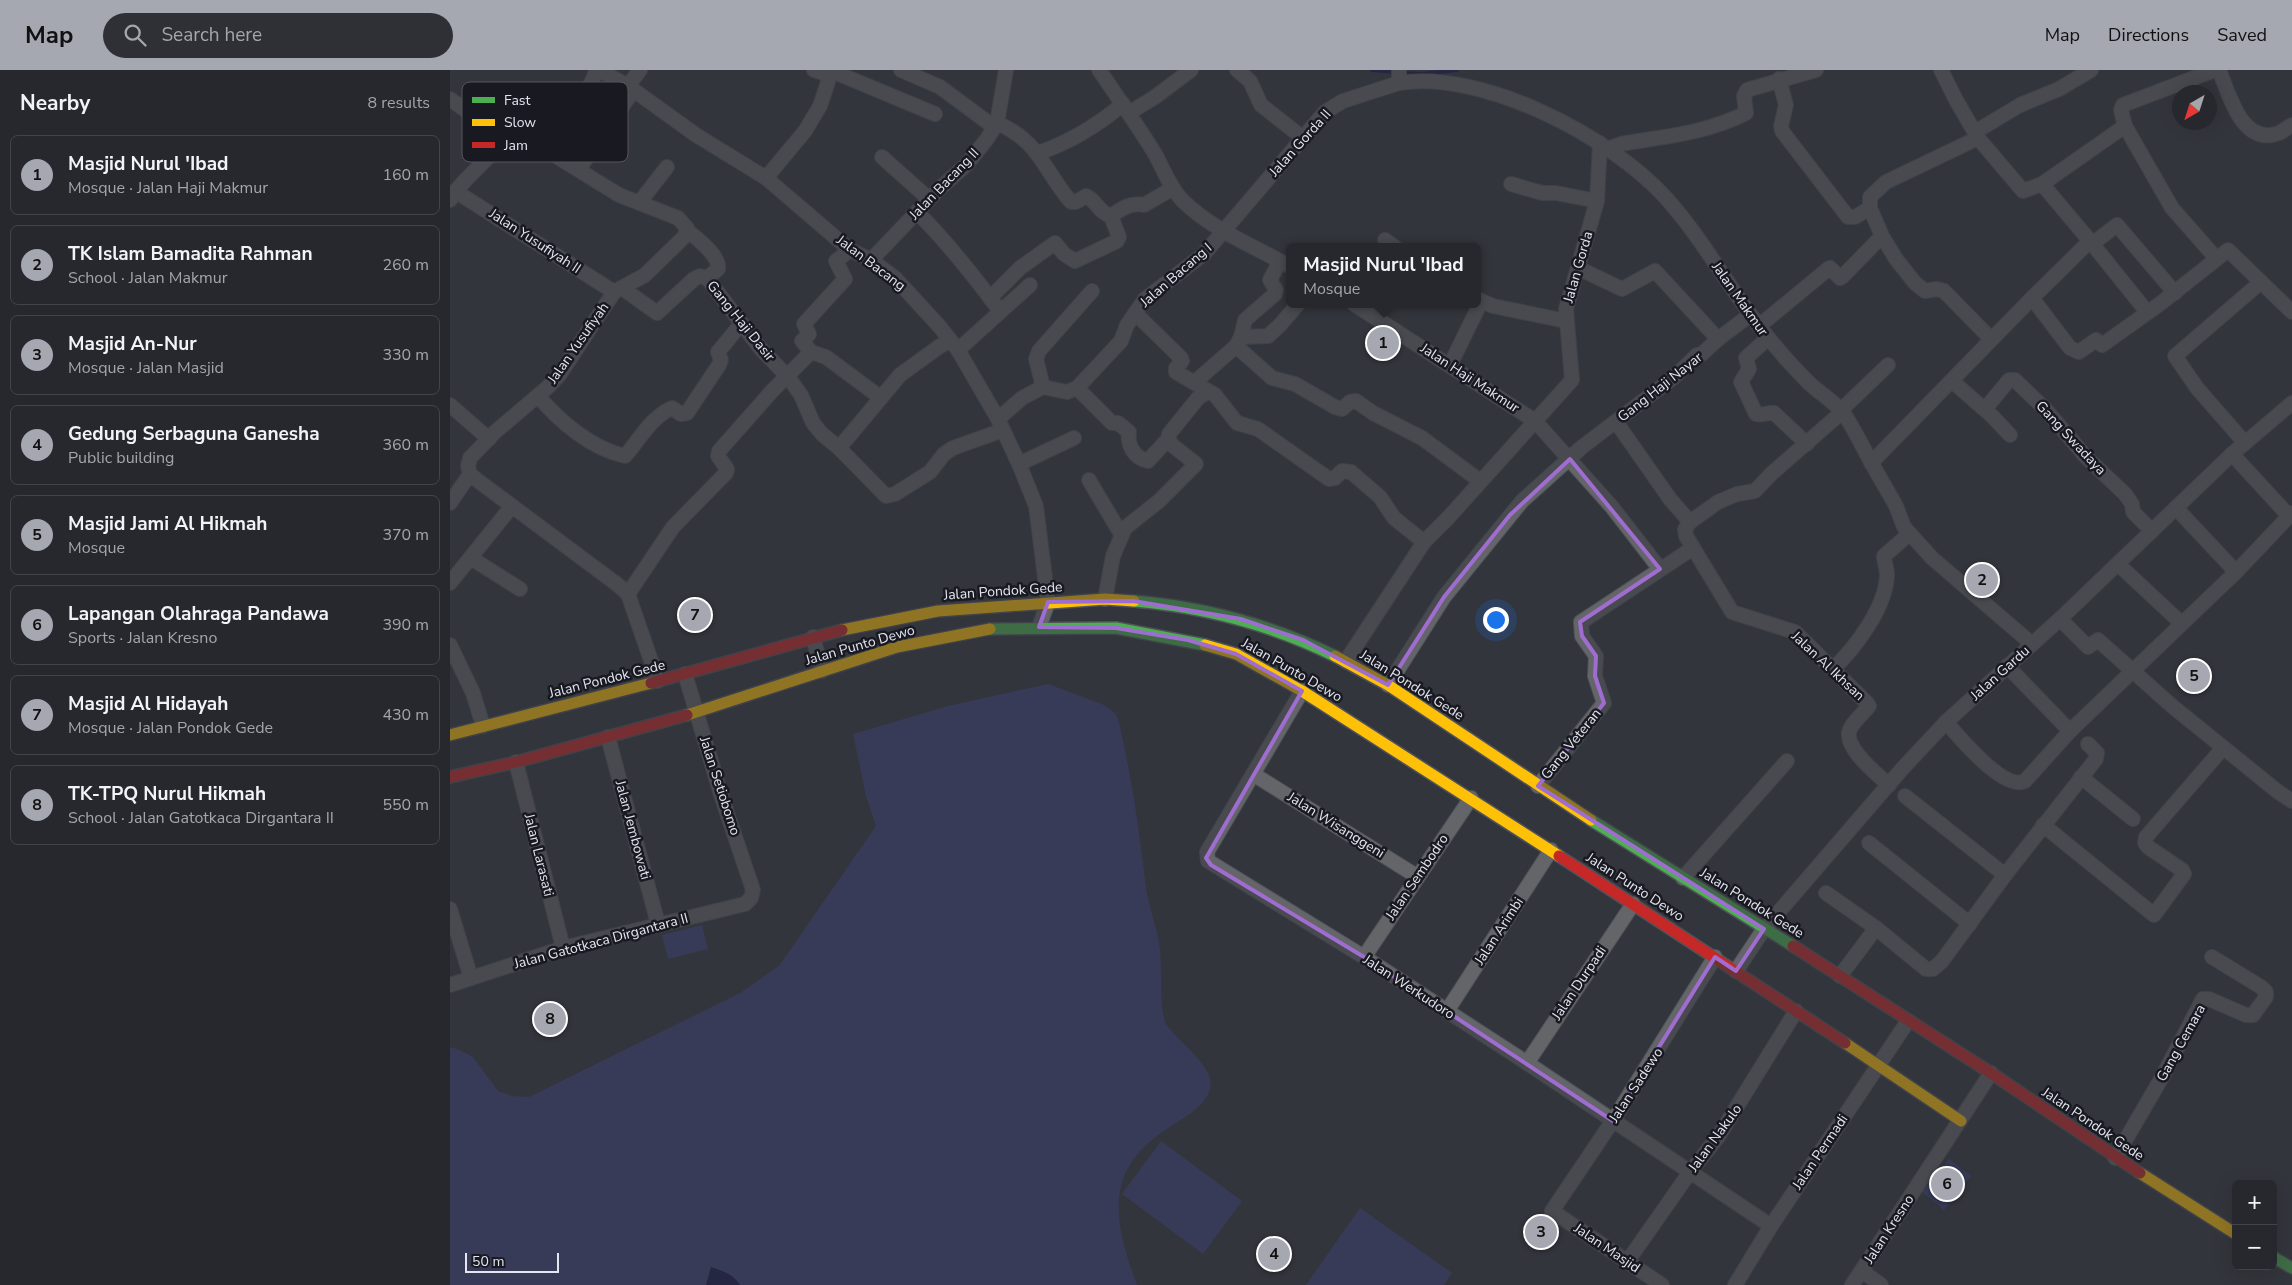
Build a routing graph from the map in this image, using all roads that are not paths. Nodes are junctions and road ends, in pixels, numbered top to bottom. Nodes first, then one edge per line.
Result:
1 (598, 70) edge
2 (640, 70) edge
3 (814, 70) edge
4 (901, 70) edge
5 (1006, 70) edge
6 (1099, 70) edge
7 (1191, 70) edge
8 (1237, 70) edge
9 (1816, 70) edge
10 (1942, 70) edge
11 (2091, 70) edge
12 (2215, 70) edge
13 (2219, 70) edge
14 (831, 72) edge
15 (1399, 76) edge
16 (1779, 79) junction
17 (591, 82) edge
18 (619, 82) edge
19 (630, 88) junction
20 (628, 91) edge
21 (450, 98) edge
22 (462, 107) edge
23 (1126, 109) junction
24 (935, 114) dead end
25 (996, 125) junction
26 (2292, 125) edge
27 (2125, 126) junction
28 (1977, 135) junction
29 (1303, 138) junction
30 (1605, 146) junction
31 (1038, 153) junction
32 (882, 157) dead end
33 (486, 162) edge
34 (567, 162) edge
35 (583, 162) edge
36 (667, 167) dead end
37 (579, 169) junction
38 (766, 178) junction
39 (1511, 184) dead end
40 (2042, 184) junction
41 (1173, 188) junction
42 (453, 196) edge
43 (929, 198) junction
44 (1597, 201) junction
45 (639, 203) junction
46 (1870, 208) junction
47 (916, 212) junction
48 (1111, 216) junction
49 (688, 231) junction
50 (1223, 232) junction
51 (1882, 236) junction
52 (2091, 243) junction
53 (850, 250) junction
54 (2216, 258) junction
55 (872, 260) junction
56 (1285, 264) edge
57 (1578, 268) junction
58 (707, 278) junction
59 (2261, 282) junction
60 (1030, 285) dead end
61 (618, 290) junction
62 (1092, 291) dead end
63 (2175, 293) junction
64 (990, 298) junction
65 (2032, 298) junction
66 (1481, 301) edge
67 (1295, 308) edge
68 (1360, 308) edge
69 (1476, 308) edge
70 (1000, 312) junction
71 (2146, 312) junction
72 (2292, 312) edge
73 (1134, 313) junction
74 (1755, 320) junction
75 (1566, 321) junction
76 (741, 324) junction
77 (1768, 338) junction
78 (1718, 339) junction
79 (1992, 340) junction
80 (1239, 341) junction
81 (954, 346) junction
82 (811, 352) junction
83 (1450, 365) junction
84 (1888, 365) dead end
85 (788, 377) junction
86 (1952, 381) junction
87 (1195, 382) junction
88 (1043, 387) junction
89 (1077, 388) junction
90 (1207, 392) junction
91 (538, 396) junction
92 (881, 398) junction
93 (450, 404) edge
94 (2292, 404) edge
95 (1985, 409) junction
96 (1842, 411) junction
97 (1535, 421) junction
98 (1616, 422) junction
99 (1001, 425) junction
100 (2010, 435) dead end
101 (1074, 438) dead end
102 (1168, 438) junction
103 (488, 439) junction
104 (2245, 443) junction
105 (1807, 444) junction
106 (839, 448) junction
107 (2232, 454) junction
108 (1570, 459) junction
109 (1871, 463) junction
110 (1019, 464) junction
111 (470, 474) junction
112 (1089, 480) dead end
113 (1480, 481) junction
114 (450, 503) edge
115 (512, 506) junction
116 (2176, 508) junction
117 (2291, 514) edge
118 (1690, 522) junction
119 (2152, 531) junction
120 (1121, 534) junction
121 (1909, 534) junction
122 (1424, 542) junction
123 (1692, 548) junction
124 (472, 558) junction
125 (2118, 564) junction
126 (1660, 569) junction
127 (2236, 572) junction
128 (450, 582) edge
129 (520, 588) dead end
130 (628, 594) junction
131 (1105, 599) junction
132 (1048, 602) junction
133 (2060, 619) junction
134 (2181, 623) junction
135 (1039, 626) junction
136 (813, 637) junction
137 (2032, 644) junction
138 (450, 645) edge
139 (1346, 661) junction
140 (2007, 666) junction
141 (1833, 669) junction
142 (822, 671) junction
143 (2131, 671) junction
144 (685, 674) junction
145 (658, 681) junction
146 (1388, 685) junction
147 (1302, 691) junction
148 (696, 713) junction
149 (1946, 722) junction
150 (483, 726) junction
151 (2070, 731) junction
152 (450, 735) edge
153 (608, 736) junction
154 (2088, 744) dead end
155 (2223, 748) junction
156 (1787, 761) dead end
157 (516, 762) junction
158 (1253, 774) junction
159 (450, 777) edge
160 (2081, 777) junction
161 (1889, 785) junction
162 (1538, 786) junction
163 (1905, 796) dead end
164 (1471, 798) junction
165 (2292, 801) edge
166 (2133, 819) dead end
167 (2043, 826) junction
168 (1869, 843) dead end
169 (1551, 850) junction
170 (2005, 875) junction
171 (1418, 877) junction
172 (1683, 878) junction
173 (1826, 893) dead end
174 (752, 898) joint
175 (1633, 904) junction
176 (450, 909) edge
177 (658, 924) junction
178 (1970, 924) junction
179 (1876, 928) junction
180 (1764, 929) junction
181 (563, 948) junction
182 (1364, 957) junction
183 (1715, 957) junction
184 (2212, 957) dead end
185 (1736, 971) junction
186 (1840, 976) junction
187 (471, 978) junction
188 (450, 986) edge
189 (1447, 1011) junction
190 (1796, 1011) junction
191 (1908, 1021) junction
192 (1527, 1063) junction
193 (1878, 1066) junction
194 (1991, 1073) junction
195 (1961, 1120) junction
196 (1613, 1121) junction
197 (2115, 1158) junction
198 (1690, 1172) junction
199 (1552, 1211) joint
200 (1771, 1226) junction
201 (2232, 1231) edge
202 (2277, 1259) edge
203 (1627, 1262) junction
204 (2292, 1268) edge
205 (1862, 1271) junction
206 (1662, 1285) edge
207 (1734, 1285) edge
208 (1852, 1285) edge
209 (1881, 1285) edge

1 - 17 street
1 - 18 street, Jalan Bacang
2 - 19 street
3 - 14 street
4 - 25 street
5 - 25 street, Jalan Bacang II
6 - 23 street
7 - 23 street
8 - 29 street
9 - 16 street
10 - 28 street
11 - 28 street
12 - 27 street
13 - 26 street
14 - 24 street
14 - 38 street
15 - 29 street, Jalan Gorda II
15 - 30 street
16 - 30 street
16 - 46 street
19 - 20 street
19 - 38 street, Jalan Bacang
21 - 22 street
23 - 31 street
23 - 41 street
25 - 31 street
25 - 43 street, Jalan Bacang II
27 - 40 street
27 - 54 street
28 - 40 street
28 - 46 street
29 - 50 street, Jalan Gorda II
30 - 44 street, Jalan Gorda
30 - 74 street, Jalan Makmur
31 - 48 street
32 - 43 street
33 - 42 street
34 - 37 street
35 - 37 street
36 - 45 street
37 - 45 street
38 - 53 street, Jalan Bacang
39 - 44 street
40 - 52 street
41 - 48 street
41 - 50 street
42 - 61 street, Jalan Yusufiyah II
43 - 47 street, Jalan Bacang II
44 - 57 street, Jalan Gorda
45 - 49 street
46 - 51 street
47 - 55 street, Jalan Bacang II
47 - 64 street
48 - 64 street
49 - 58 street
49 - 61 street, Jalan Yusufiyah
50 - 56 street
50 - 73 street, Jalan Bacang I
51 - 74 street, Gang Haji Nayar
51 - 79 street
52 - 63 street
52 - 65 street
52 - 71 street
53 - 55 street, Jalan Bacang
53 - 82 street
54 - 59 street
54 - 63 street
55 - 81 street, Jalan Bacang
56 - 80 street
57 - 75 street, Jalan Gorda
57 - 78 street
58 - 61 street, Gang Haji Dasir
58 - 76 street, Gang Haji Dasir
59 - 72 street
59 - 104 street
60 - 70 street
61 - 91 street, Jalan Yusufiyah
62 - 88 street
63 - 71 street
64 - 70 street
65 - 71 street
65 - 79 street
66 - 75 street
67 - 80 street
68 - 83 street, Jalan Haji Makmur
69 - 83 street
70 - 81 street
73 - 87 street
73 - 89 street, Jalan Bacang I
74 - 77 street, Jalan Makmur
74 - 78 street, Gang Haji Nayar
75 - 97 street, Jalan Gorda
76 - 85 street, Gang Haji Dasir
76 - 91 street
77 - 96 street, Jalan Makmur
77 - 105 street
78 - 98 street, Gang Haji Nayar
79 - 86 street
80 - 87 street
80 - 113 street
81 - 92 street
81 - 99 street, Jalan Bacang
82 - 85 street
82 - 92 street
83 - 97 street, Jalan Haji Makmur
84 - 96 street
85 - 106 street, Gang Haji Dasir
85 - 130 street
86 - 95 street
86 - 109 street
87 - 90 street
88 - 89 street
88 - 99 street
89 - 102 street
90 - 102 street
90 - 122 street
91 - 103 street, Jalan Yusufiyah
92 - 106 street
93 - 103 street
94 - 104 street, Jalan Gardu
95 - 100 street
95 - 119 street, Gang Swadaya
96 - 105 street
96 - 109 street, Jalan Makmur
97 - 108 street, Jalan Haji Makmur
97 - 113 street, Jalan Gorda
98 - 108 street, Gang Haji Nayar
98 - 118 street
99 - 106 street, Gang Haji Dasir
99 - 110 street, Jalan Bacang
101 - 110 street
102 - 120 street
103 - 111 street, Jalan Yusufiyah
104 - 107 street, Jalan Gardu
105 - 118 street
107 - 116 street, Jalan Gardu
107 - 117 street
108 - 126 street, Jalan Haji Makmur
108 - 146 street, Gang Haji Nayar
109 - 121 street, Jalan Makmur
110 - 132 street, Jalan Bacang
111 - 114 street, Jalan Yusufiyah
111 - 115 street
112 - 120 street
113 - 122 street, Jalan Gorda
115 - 124 street
115 - 130 street
116 - 119 street, Jalan Gardu
116 - 127 street
117 - 127 street
118 - 123 street
119 - 125 street, Jalan Gardu
120 - 131 street
121 - 137 street, Jalan Makmur
121 - 141 street
122 - 139 street, Jalan Gorda
123 - 126 street
123 - 141 street, Jalan Al Ikhsan
124 - 128 street
124 - 129 street
125 - 133 street, Jalan Gardu
125 - 134 street
126 - 162 street, Gang Veteran
127 - 134 street
130 - 145 street
131 - 132 main road, Jalan Pondok Gede
131 - 139 main road, Jalan Pondok Gede
132 - 135 street
132 - 136 main road, Jalan Pondok Gede
133 - 137 street, Jalan Gardu
133 - 143 street
134 - 143 street
135 - 142 main road, Jalan Punto Dewo
135 - 147 main road, Jalan Punto Dewo
136 - 142 street
136 - 144 main road, Jalan Pondok Gede
137 - 140 street, Jalan Gardu
138 - 150 street
139 - 146 main road, Jalan Pondok Gede
140 - 149 street, Jalan Gardu
140 - 151 street
141 - 161 street, Jalan Al Ikhsan
142 - 148 main road, Jalan Punto Dewo
143 - 151 street
143 - 155 street
144 - 145 main road, Jalan Pondok Gede
144 - 148 street, Jalan Setiobomo
145 - 150 main road, Jalan Pondok Gede
146 - 162 main road, Jalan Pondok Gede
147 - 158 street, Jalan Werkudoro
147 - 164 main road, Jalan Punto Dewo
148 - 153 main road, Jalan Punto Dewo
148 - 174 street, Jalan Setiobomo
149 - 151 street
149 - 161 street, Jalan Gardu
150 - 152 main road, Jalan Pondok Gede
153 - 157 main road, Jalan Punto Dewo
153 - 177 street, Jalan Jembowati
154 - 160 street
155 - 165 street
155 - 167 street
156 - 172 street
157 - 159 main road, Jalan Punto Dewo
157 - 181 street, Jalan Larasati
158 - 171 street, Jalan Wisanggeni
158 - 182 street, Jalan Werkudoro
160 - 166 street
160 - 167 street
161 - 180 street, Jalan Gardu
162 - 172 main road, Jalan Pondok Gede
163 - 170 street
164 - 169 main road, Jalan Punto Dewo
164 - 171 street, Jalan Sembodro
167 - 170 street
168 - 178 street
169 - 175 main road, Jalan Punto Dewo
169 - 189 street, Jalan Arimbi
170 - 178 street
171 - 182 street, Jalan Sembodro
172 - 180 main road, Jalan Pondok Gede
173 - 179 street
174 - 177 street, Jalan Gatotkaca Dirgantara II
175 - 183 main road, Jalan Punto Dewo
175 - 192 street, Jalan Durpadi
176 - 187 street
177 - 181 street, Jalan Gatotkaca Dirgantara II
178 - 179 street
179 - 186 street
180 - 185 street, Jalan Gardu
180 - 186 main road, Jalan Pondok Gede
181 - 187 street, Jalan Gatotkaca Dirgantara II
182 - 189 street, Jalan Werkudoro
183 - 185 main road, Jalan Punto Dewo
183 - 196 street, Jalan Sadewo
184 - 197 street, Gang Cemara
185 - 190 main road, Jalan Punto Dewo
186 - 191 main road, Jalan Pondok Gede
187 - 188 street, Jalan Gatotkaca Dirgantara II
189 - 192 street, Jalan Werkudoro
190 - 193 main road, Jalan Punto Dewo
190 - 198 street, Jalan Nakulo
191 - 193 street, Jalan Permadi
191 - 194 main road, Jalan Pondok Gede
192 - 196 street, Jalan Werkudoro
193 - 195 main road, Jalan Punto Dewo
193 - 200 street, Jalan Permadi
194 - 195 street, Jalan Kresno
194 - 197 main road, Jalan Pondok Gede
195 - 205 street, Jalan Kresno
196 - 198 street, Jalan Werkudoro
196 - 199 street, Jalan Sadewo
197 - 201 main road, Jalan Pondok Gede
198 - 200 street, Jalan Werkudoro
198 - 203 street, Jalan Nakulo
199 - 203 street, Jalan Masjid
200 - 207 street, Jalan Permadi
202 - 204 main road
203 - 206 street, Jalan Masjid
205 - 208 street, Jalan Kresno
205 - 209 street

